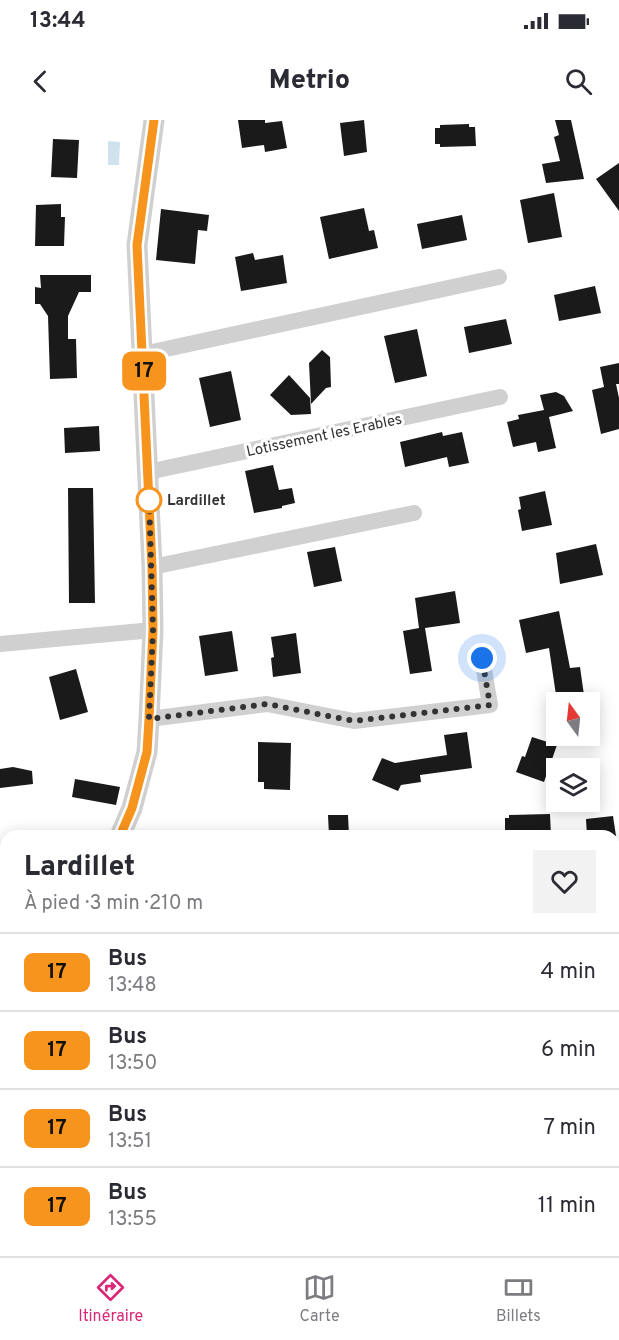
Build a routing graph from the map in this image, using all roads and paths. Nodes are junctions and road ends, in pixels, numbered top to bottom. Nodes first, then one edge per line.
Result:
1 (154, 120) edge
2 (499, 276) dead end
3 (143, 354) junction
4 (500, 397) dead end
5 (148, 472) junction
6 (414, 513) dead end
7 (152, 567) junction
8 (153, 630) junction
9 (0, 644) edge
10 (482, 658) dead end
11 (149, 719) junction
12 (123, 830) edge

1 - 3 street
2 - 3 street
3 - 5 street
4 - 5 street, Lotissement les Erables
5 - 7 street
6 - 7 street
7 - 8 street
8 - 9 street
8 - 11 street
10 - 11 street
11 - 12 street

